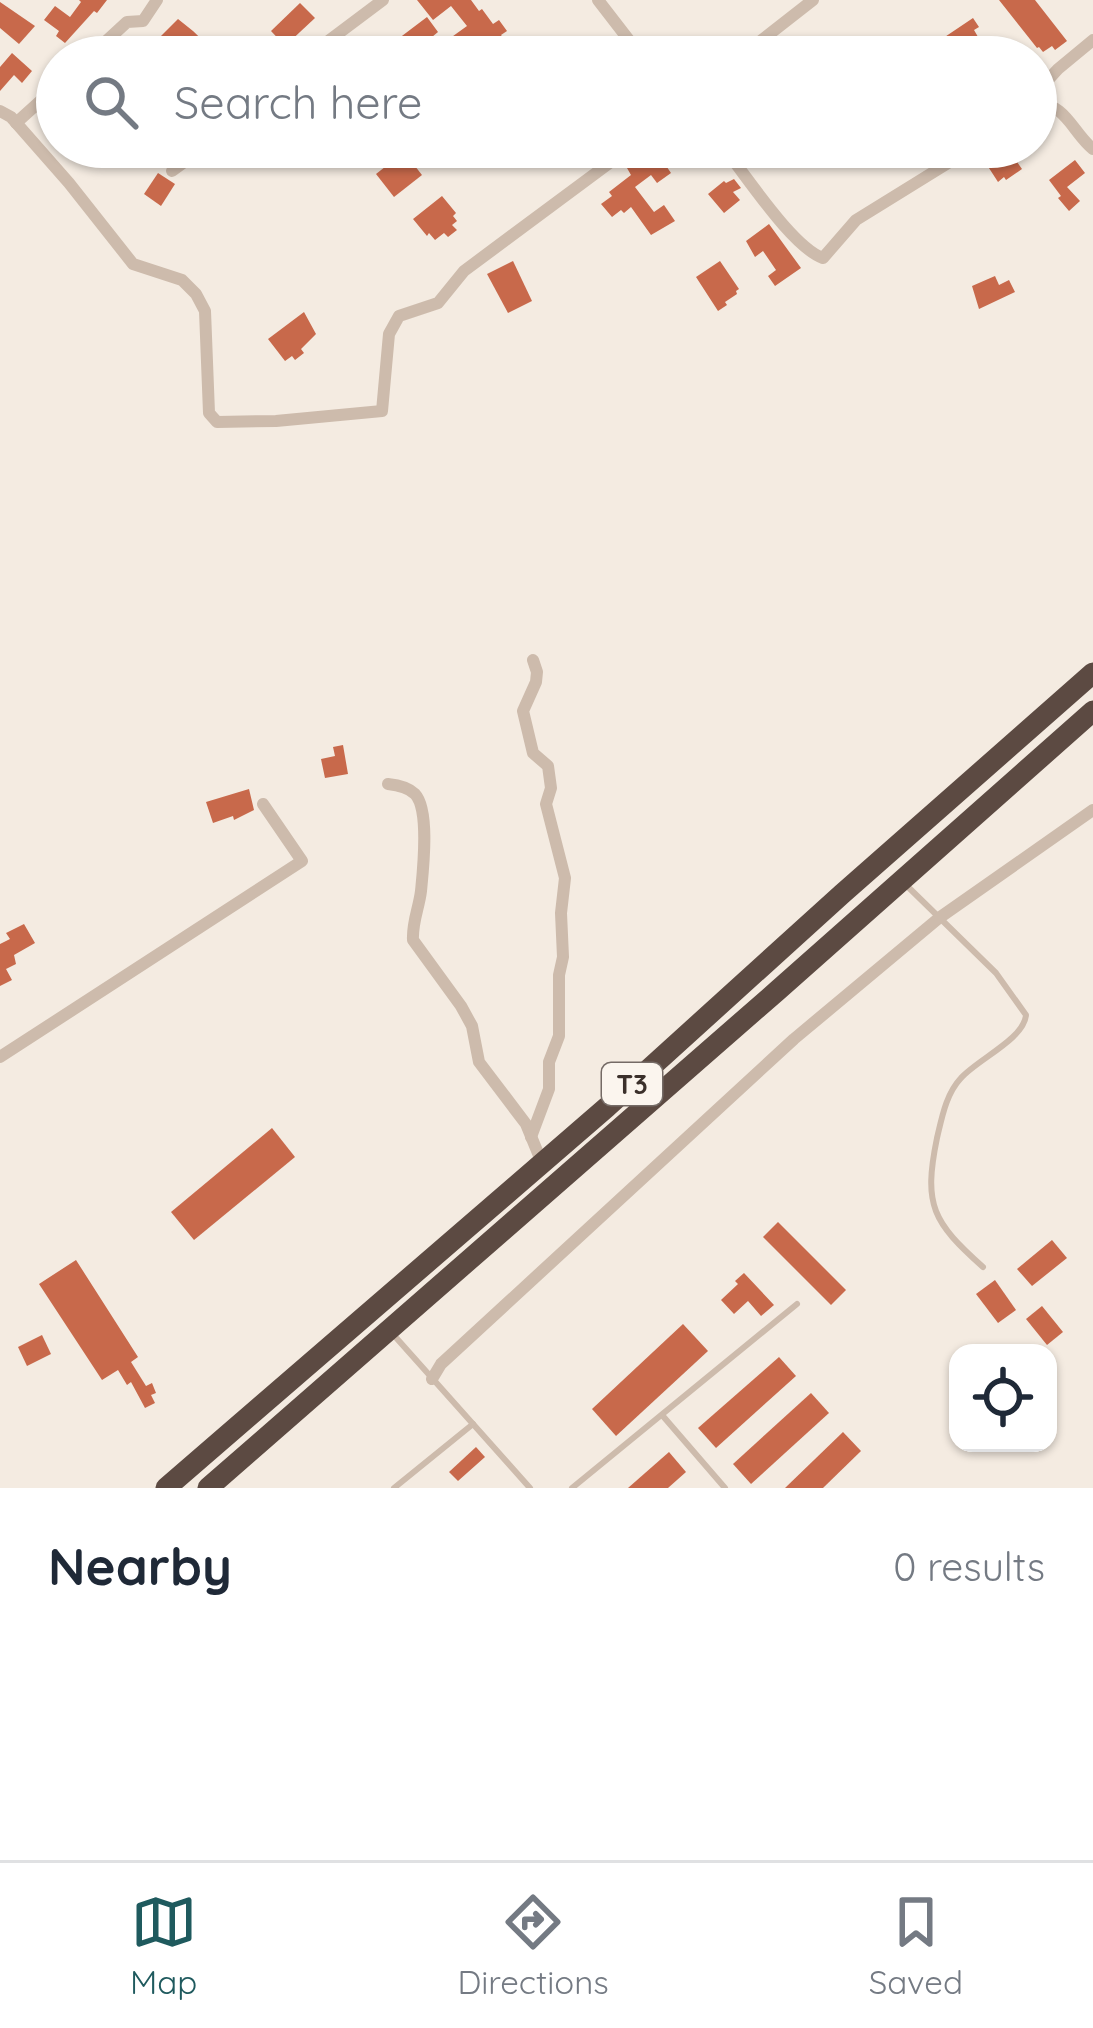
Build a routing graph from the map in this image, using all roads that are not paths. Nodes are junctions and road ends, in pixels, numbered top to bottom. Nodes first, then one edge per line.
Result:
1 (158, 0) edge
2 (383, 0) edge
3 (598, 0) edge
4 (813, 0) edge
5 (111, 36) edge
6 (335, 36) edge
7 (626, 36) edge
8 (767, 36) edge
9 (1093, 40) edge
10 (1057, 70) edge
11 (36, 105) edge
12 (1057, 107) edge
13 (0, 111) edge
14 (16, 123) junction
15 (36, 146) edge
16 (1093, 149) edge
17 (56, 168) edge
18 (176, 168) edge
19 (603, 168) edge
20 (740, 168) edge
21 (940, 168) edge
22 (172, 171) dead end
23 (533, 660) dead end
24 (1093, 673) edge
25 (1093, 711) edge
26 (388, 784) dead end
27 (263, 804) dead end
28 (1093, 809) edge
29 (902, 880) junction
30 (939, 918) junction
31 (0, 1057) edge
32 (531, 1137) junction
33 (542, 1163) junction
34 (983, 1267) dead end
35 (797, 1304) dead end
36 (389, 1330) junction
37 (433, 1378) junction
38 (662, 1415) junction
39 (473, 1424) junction
40 (166, 1488) edge
41 (208, 1488) edge
42 (394, 1488) edge
43 (530, 1488) edge
44 (572, 1488) edge
45 (725, 1488) edge

1 - 5 street
2 - 6 street
3 - 7 street
4 - 8 street
9 - 10 street
11 - 14 street
12 - 16 street
13 - 14 street
14 - 15 street
17 - 19 street
18 - 22 street
20 - 21 street
23 - 32 street
24 - 33 highway, T3
25 - 29 highway, T3
26 - 32 street
27 - 31 street
28 - 30 street
29 - 30 lane
29 - 36 highway, T3
30 - 34 lane
30 - 37 street
32 - 33 street
33 - 40 highway, T3
35 - 38 lane
36 - 37 lane
36 - 41 highway, T3
37 - 39 lane
38 - 44 lane
38 - 45 lane
39 - 42 lane
39 - 43 lane

